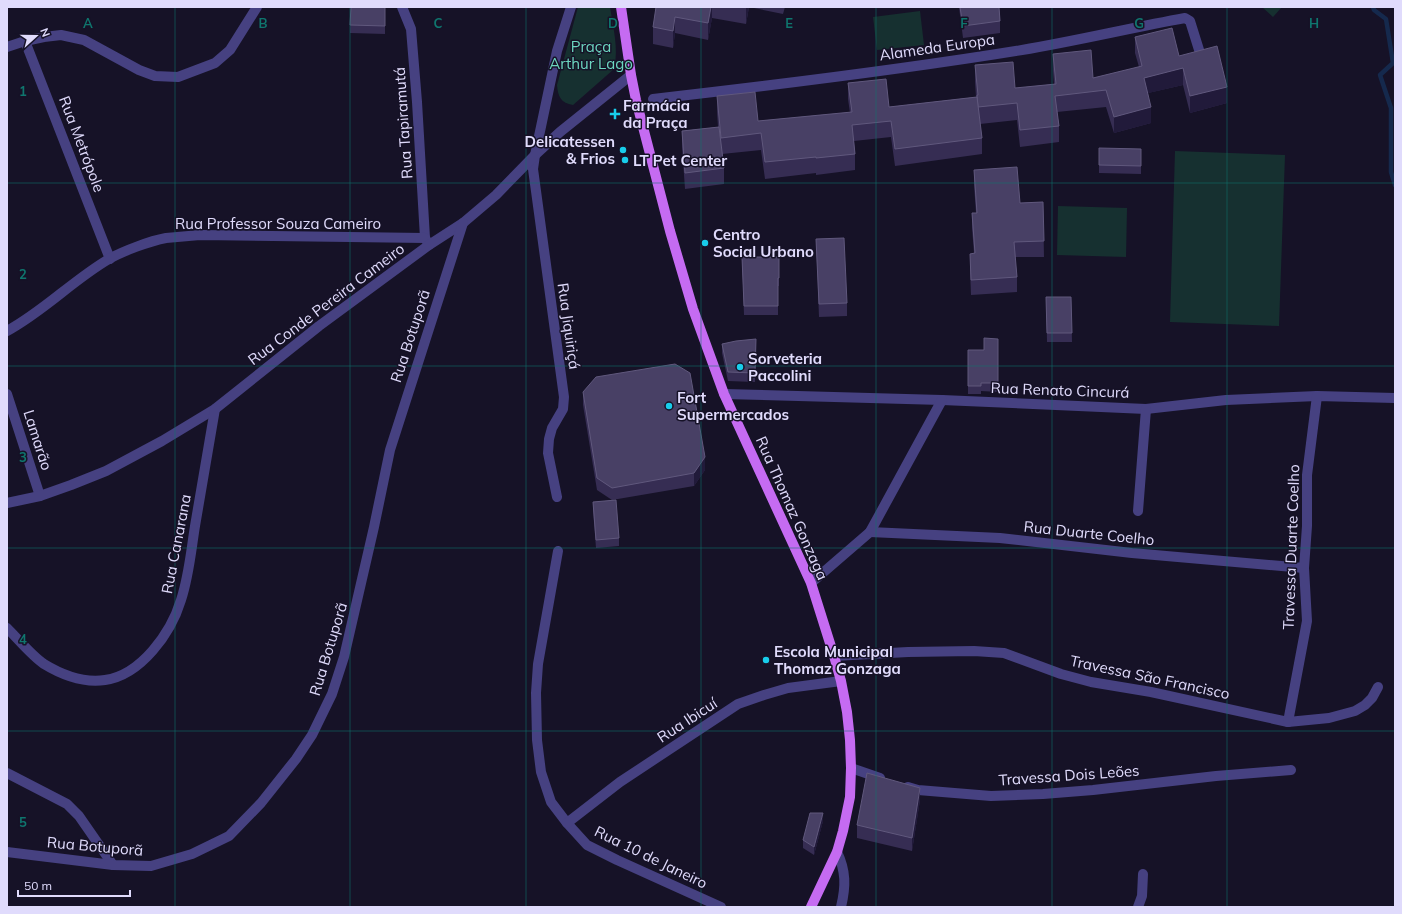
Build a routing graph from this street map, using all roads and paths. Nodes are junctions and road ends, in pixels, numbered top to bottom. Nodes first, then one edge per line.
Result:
1 (257, 7) edge
2 (402, 7) edge
3 (571, 7) edge
4 (621, 7) edge
5 (25, 41) junction
6 (7, 47) edge
7 (1200, 53) edge
8 (631, 75) junction
9 (653, 99) dead end
10 (535, 155) junction
11 (463, 223) junction
12 (427, 242) junction
13 (110, 258) junction
14 (7, 331) edge
15 (7, 394) edge
16 (724, 394) junction
17 (1317, 396) junction
18 (1395, 398) edge
19 (942, 400) junction
20 (215, 409) junction
21 (1146, 409) junction
22 (40, 496) junction
23 (557, 497) dead end
24 (7, 503) edge
25 (1138, 511) dead end
26 (870, 532) junction
27 (558, 550) dead end
28 (1304, 568) junction
29 (811, 583) junction
30 (7, 628) edge
31 (834, 656) junction
32 (841, 681) junction
33 (1378, 687) dead end
34 (1288, 722) junction
35 (851, 768) junction
36 (1291, 770) dead end
37 (7, 773) edge
38 (567, 823) junction
39 (7, 852) edge
40 (837, 852) junction
41 (114, 865) junction
42 (1143, 874) dead end
43 (721, 907) edge
44 (811, 907) edge
45 (841, 907) edge
46 (1138, 907) edge

1 - 5 street
2 - 12 street, Rua Tapiramutá
3 - 10 street
4 - 8 main road, Rua Thomaz Gonzaga
5 - 6 street
5 - 13 street, Rua Metrópole
7 - 9 street, Alameda Europa
8 - 10 street, Rua Conde Pereira Cameiro
8 - 16 main road, Rua Thomaz Gonzaga
10 - 11 street, Rua Conde Pereira Cameiro
10 - 23 street, Rua Jiquiriçá
11 - 12 street, Rua Conde Pereira Cameiro
11 - 41 street, Rua Botuporã
12 - 13 street, Rua Professor Souza Cameiro
12 - 20 street, Rua Conde Pereira Cameiro
13 - 14 street, Rua Professor Souza Cameiro
15 - 22 street, Lamarão
16 - 19 street, Rua Renato Cincurá
16 - 29 main road, Rua Thomaz Gonzaga
17 - 18 street, Rua Renato Cincurá
17 - 21 street, Rua Renato Cincurá
17 - 28 street, Travessa Duarte Coelho
19 - 21 street, Rua Renato Cincurá
19 - 26 street
20 - 22 street, Rua Conde Pereira Cameiro
20 - 30 street, Rua Canarana
21 - 25 street
22 - 24 street, Rua Conde Pereira Cameiro
26 - 28 street, Rua Duarte Coelho
26 - 29 street
27 - 38 street, Rua 10 de Janeiro
28 - 34 street, Travessa Duarte Coelho
29 - 31 main road, Rua Thomaz Gonzaga
31 - 32 main road, Rua Thomaz Gonzaga
31 - 34 street, Travessa São Francisco
32 - 35 main road, Rua Thomaz Gonzaga
32 - 38 street, Rua Ibicuí
33 - 34 street, Travessa São Francisco
35 - 36 street, Travessa Dois Leões
35 - 40 main road, Rua Thomaz Gonzaga
37 - 41 street
38 - 43 street, Rua 10 de Janeiro
39 - 41 street, Rua Botuporã
40 - 44 main road, Rua Thomaz Gonzaga
40 - 45 street
42 - 46 street

